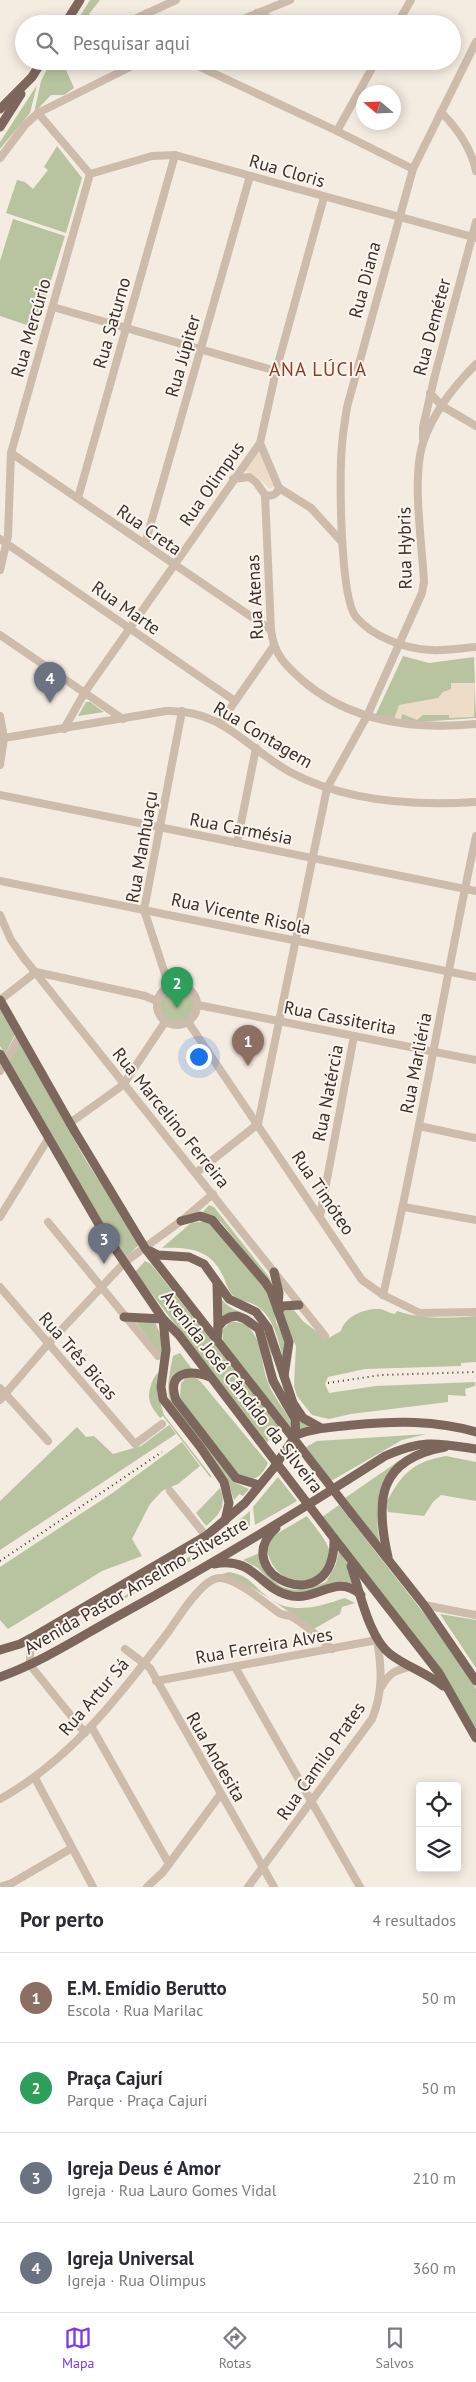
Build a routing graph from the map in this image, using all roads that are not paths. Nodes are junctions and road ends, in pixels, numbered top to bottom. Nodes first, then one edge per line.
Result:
1 (80, 0) edge
2 (176, 0) edge
3 (290, 0) edge
4 (411, 0) edge
5 (148, 13) joint
6 (257, 13) junction
7 (71, 15) edge
8 (144, 15) edge
9 (252, 15) edge
10 (261, 15) edge
11 (402, 15) edge
12 (476, 42) edge
13 (36, 70) edge
14 (124, 70) edge
15 (206, 70) edge
16 (371, 70) edge
17 (32, 77) junction
18 (0, 109) edge
19 (442, 112) junction
20 (38, 113) junction
21 (0, 127) edge
22 (337, 131) junction
23 (175, 155) junction
24 (0, 158) edge
25 (412, 169) junction
26 (476, 171) edge
27 (90, 174) junction
28 (250, 176) junction
29 (324, 197) junction
30 (399, 216) junction
31 (476, 222) edge
32 (474, 238) edge
33 (53, 307) junction
34 (127, 328) junction
35 (201, 349) junction
36 (476, 364) edge
37 (276, 370) junction
38 (430, 393) junction
39 (442, 406) junction
40 (476, 426) edge
41 (423, 441) junction
42 (260, 443) junction
43 (11, 453) junction
44 (232, 479) junction
45 (279, 488) junction
46 (265, 496) junction
47 (78, 498) junction
48 (3, 541) edge
49 (342, 542) junction
50 (144, 544) junction
51 (173, 565) junction
52 (0, 570) edge
53 (130, 628) junction
54 (271, 630) junction
55 (0, 635) edge
56 (401, 644) junction
57 (273, 647) junction
58 (476, 647) edge
59 (85, 692) junction
60 (235, 701) junction
61 (182, 711) junction
62 (0, 716) edge
63 (367, 716) junction
64 (123, 719) junction
65 (220, 723) junction
66 (476, 724) edge
67 (64, 729) junction
68 (2, 733) edge
69 (256, 748) junction
70 (0, 765) edge
71 (328, 788) junction
72 (0, 794) edge
73 (476, 802) edge
74 (160, 828) junction
75 (476, 836) edge
76 (237, 843) junction
77 (313, 858) junction
78 (0, 881) edge
79 (465, 889) junction
80 (476, 891) edge
81 (144, 910) junction
82 (0, 915) edge
83 (297, 941) junction
84 (36, 972) junction
85 (449, 972) junction
86 (476, 977) edge
87 (170, 986) junction
88 (0, 1000) edge
89 (157, 1001) junction
90 (198, 1005) junction
91 (280, 1021) junction
92 (165, 1022) junction
93 (188, 1022) junction
94 (20, 1036) junction
95 (354, 1036) junction
96 (432, 1051) junction
97 (2, 1058) edge
98 (476, 1060) edge
99 (0, 1071) edge
100 (123, 1085) junction
101 (70, 1123) junction
102 (258, 1124) junction
103 (419, 1126) junction
104 (476, 1138) edge
105 (48, 1139) junction
106 (196, 1173) junction
107 (213, 1194) junction
108 (404, 1206) junction
109 (320, 1216) junction
110 (0, 1217) edge
111 (476, 1220) edge
112 (48, 1222) dead end
113 (181, 1222) junction
114 (145, 1248) junction
115 (125, 1262) junction
116 (274, 1272) junction
117 (217, 1284) junction
118 (0, 1287) edge
119 (102, 1288) junction
120 (382, 1295) junction
121 (299, 1305) junction
122 (278, 1311) junction
123 (476, 1312) edge
124 (124, 1317) junction
125 (163, 1319) junction
126 (218, 1327) junction
127 (325, 1336) dead end
128 (217, 1341) junction
129 (48, 1344) junction
130 (158, 1356) dead end
131 (210, 1377) junction
132 (283, 1379) junction
133 (2, 1394) edge
134 (162, 1424) dead end
135 (321, 1428) junction
136 (476, 1432) edge
137 (296, 1435) junction
138 (48, 1441) dead end
139 (454, 1445) junction
140 (476, 1449) edge
141 (259, 1485) junction
142 (170, 1491) dead end
143 (286, 1519) junction
144 (225, 1521) junction
145 (332, 1535) junction
146 (206, 1536) junction
147 (348, 1557) junction
148 (390, 1562) junction
149 (207, 1565) junction
150 (361, 1595) junction
151 (424, 1605) junction
152 (476, 1616) edge
153 (35, 1636) junction
154 (377, 1640) junction
155 (125, 1649) dead end
156 (332, 1649) junction
157 (0, 1650) edge
158 (143, 1664) junction
159 (30, 1665) junction
160 (235, 1666) junction
161 (409, 1667) junction
162 (0, 1677) edge
163 (476, 1680) edge
164 (156, 1681) junction
165 (382, 1688) junction
166 (450, 1690) junction
167 (91, 1726) junction
168 (85, 1733) junction
169 (476, 1738) edge
170 (35, 1778) junction
171 (220, 1795) junction
172 (0, 1799) edge
173 (312, 1801) junction
174 (72, 1848) junction
175 (169, 1864) junction
176 (263, 1867) junction
177 (0, 1887) edge
178 (92, 1887) edge
179 (147, 1887) edge
180 (248, 1887) edge
181 (274, 1887) edge
182 (360, 1887) edge

1 - 7 main road
2 - 5 street
3 - 6 street
4 - 11 street
5 - 8 street
6 - 9 street
6 - 10 street
12 - 19 street, Rua Diana
13 - 17 main road
14 - 20 street
15 - 22 street
16 - 22 street
17 - 18 main road
17 - 21 main road
19 - 25 street, Rua Diana
19 - 26 street
20 - 24 street
20 - 27 street
22 - 25 street
23 - 27 street, Rua Cloris
23 - 28 street, Rua Cloris
23 - 34 street, Rua Saturno
25 - 30 street, Rua Diana
27 - 33 street, Rua Mercúrio
28 - 29 street, Rua Cloris
28 - 35 street, Rua Júpiter
29 - 30 street, Rua Cloris
29 - 37 street, Rua Olimpus
30 - 32 street, Rua Cloris
30 - 49 street, Rua Diana
31 - 32 street, Rua Deméter
32 - 38 street, Rua Deméter
33 - 34 street
33 - 43 street, Rua Mercúrio
34 - 35 street
34 - 47 street, Rua Saturno
35 - 37 street
35 - 50 street, Rua Júpiter
36 - 39 street, Rua Hybris
37 - 42 street, Rua Olimpus
38 - 39 street
38 - 41 street, Rua Deméter
39 - 40 street
39 - 41 street, Rua Hybris
41 - 56 street, Rua Hybris
42 - 44 street, Rua Olimpus
42 - 45 street
43 - 47 street, Rua Creta
43 - 48 street, Rua Mercúrio
44 - 46 street
44 - 51 street, Rua Olimpus
45 - 46 street
45 - 49 street
46 - 54 street, Rua Atenas
47 - 50 street, Rua Creta
48 - 52 street, Rua Mercúrio
48 - 53 street, Rua Marte
49 - 56 street, Rua Diana
50 - 51 street, Rua Creta
51 - 53 street, Rua Olimpus
51 - 54 street, Rua Creta
53 - 59 street, Rua Olimpus
53 - 60 street, Rua Marte
54 - 57 street, Rua Atenas
55 - 59 street
56 - 58 street, Rua Diana
56 - 63 street, Rua Hybris
57 - 60 street
57 - 63 street, Rua Atenas
59 - 64 street
59 - 67 street, Rua Olimpus
60 - 65 street
61 - 64 street, Rua Contagem
61 - 65 street, Rua Contagem
61 - 74 street, Rua Manhuaçu
62 - 68 street
63 - 66 street, Rua Atenas
63 - 71 street, Rua Hybris
64 - 67 street, Rua Contagem
65 - 69 street, Rua Contagem
67 - 68 street, Rua Contagem
68 - 70 street
69 - 71 street, Rua Contagem
69 - 76 street
71 - 73 street, Rua Contagem
71 - 77 street, Rua Hybris
72 - 74 street, Rua Carmésia
74 - 76 street, Rua Carmésia
74 - 81 street, Rua Manhuaçu
75 - 79 street, Rua Marliéria
76 - 77 street, Rua Carmésia
77 - 79 street, Rua Carmésia
77 - 83 street, Rua Hybris
78 - 81 street, Rua Vicente Risola
79 - 80 street, Rua Carmésia
79 - 85 street, Rua Marliéria
81 - 83 street, Rua Vicente Risola
81 - 87 street, Rua Manhuaçu
82 - 84 street, Rua Marcelino Ferreira
83 - 85 street, Rua Vicente Risola
83 - 91 street, Rua Hybris
84 - 88 street
84 - 89 street
84 - 100 street, Rua Marcelino Ferreira
85 - 86 street, Rua Vicente Risola
85 - 96 street, Rua Marliéria
87 - 89 street
87 - 90 street
88 - 94 main road, Avenida José Cândido da Silveira
89 - 92 street
90 - 91 street, Rua Cassiterita
90 - 93 street
91 - 95 street, Rua Cassiterita
91 - 102 street, Rua Hybris
92 - 93 street
92 - 100 street
93 - 102 street, Rua Timóteo
94 - 97 street
94 - 101 main road, Avenida José Cândido da Silveira
95 - 96 street, Rua Cassiterita
95 - 109 street, Rua Natércia
96 - 98 street, Rua Cassiterita
96 - 103 street, Rua Marliéria
97 - 99 street
97 - 105 main road, Avenida José Cândido da Silveira
100 - 101 street
100 - 106 street, Rua Marcelino Ferreira
101 - 114 main road, Avenida José Cândido da Silveira
102 - 106 street
102 - 109 street, Rua Timóteo
103 - 104 street
103 - 108 street, Rua Marliéria
105 - 110 street
105 - 115 main road, Avenida José Cândido da Silveira
106 - 107 street, Rua Marcelino Ferreira
107 - 113 street
107 - 116 street, Rua Marcelino Ferreira
108 - 111 street
108 - 120 street, Rua Marliéria
109 - 120 street, Rua Timóteo
112 - 119 street
113 - 114 street
113 - 122 main road
114 - 115 street
114 - 117 main road
114 - 128 main road, Avenida José Cândido da Silveira
115 - 119 street
115 - 125 main road, Avenida José Cândido da Silveira
116 - 121 street, Rua Marcelino Ferreira
116 - 122 main road
117 - 126 main road
117 - 132 main road
118 - 129 street, Rua Três Bicas
119 - 124 street
119 - 129 street
120 - 123 street, Rua Timóteo
121 - 122 main road
121 - 127 street, Rua Marcelino Ferreira
122 - 132 main road
124 - 125 main road
124 - 130 street
125 - 131 main road, Avenida José Cândido da Silveira
125 - 144 main road
126 - 128 main road
126 - 137 main road
128 - 148 main road, Avenida José Cândido da Silveira, bridge
129 - 133 street
129 - 134 street, Rua Três Bicas
131 - 141 main road
131 - 145 main road, Avenida José Cândido da Silveira, bridge
132 - 135 main road
133 - 138 street
135 - 136 main road
135 - 137 main road
137 - 141 main road, Avenida Pastor Anselmo Silvestre
139 - 140 main road
139 - 143 main road
139 - 148 main road
141 - 144 main road, Avenida Pastor Anselmo Silvestre
142 - 146 street
143 - 145 main road
143 - 149 main road, Avenida Pastor Anselmo Silvestre
144 - 146 main road, Avenida Pastor Anselmo Silvestre
145 - 147 main road, Avenida José Cândido da Silveira
146 - 153 main road, Avenida Pastor Anselmo Silvestre
147 - 150 main road
147 - 166 main road, Avenida José Cândido da Silveira
148 - 151 main road, Avenida José Cândido da Silveira
149 - 150 main road
149 - 159 main road, Avenida Pastor Anselmo Silvestre
150 - 154 main road
151 - 152 street
151 - 163 main road, Avenida José Cândido da Silveira
153 - 157 main road, Avenida Pastor Anselmo Silvestre
153 - 159 street
154 - 156 street, Rua Ferreira Alves
154 - 161 main road
154 - 165 street, Rua Camilo Prates
155 - 158 street, Rua Andesita
156 - 158 street, Rua Artur Sá
156 - 160 street, Rua Ferreira Alves
158 - 164 street, Rua Andesita
158 - 167 street, Rua Artur Sá
159 - 162 main road, Avenida Pastor Anselmo Silvestre
159 - 168 street
160 - 164 street, Rua Ferreira Alves
160 - 173 street
161 - 165 street
161 - 166 main road
164 - 171 street, Rua Andesita
165 - 173 street, Rua Camilo Prates
166 - 169 main road, Avenida José Cândido da Silveira
167 - 168 street, Rua Artur Sá
167 - 175 street
168 - 170 street, Rua Artur Sá
170 - 172 street, Rua Artur Sá
170 - 174 street
171 - 175 street
171 - 176 street, Rua Andesita
173 - 176 street, Rua Camilo Prates
173 - 182 street
174 - 177 street
174 - 178 street
175 - 179 street
176 - 180 street, Rua Camilo Prates
176 - 181 street, Rua Andesita

